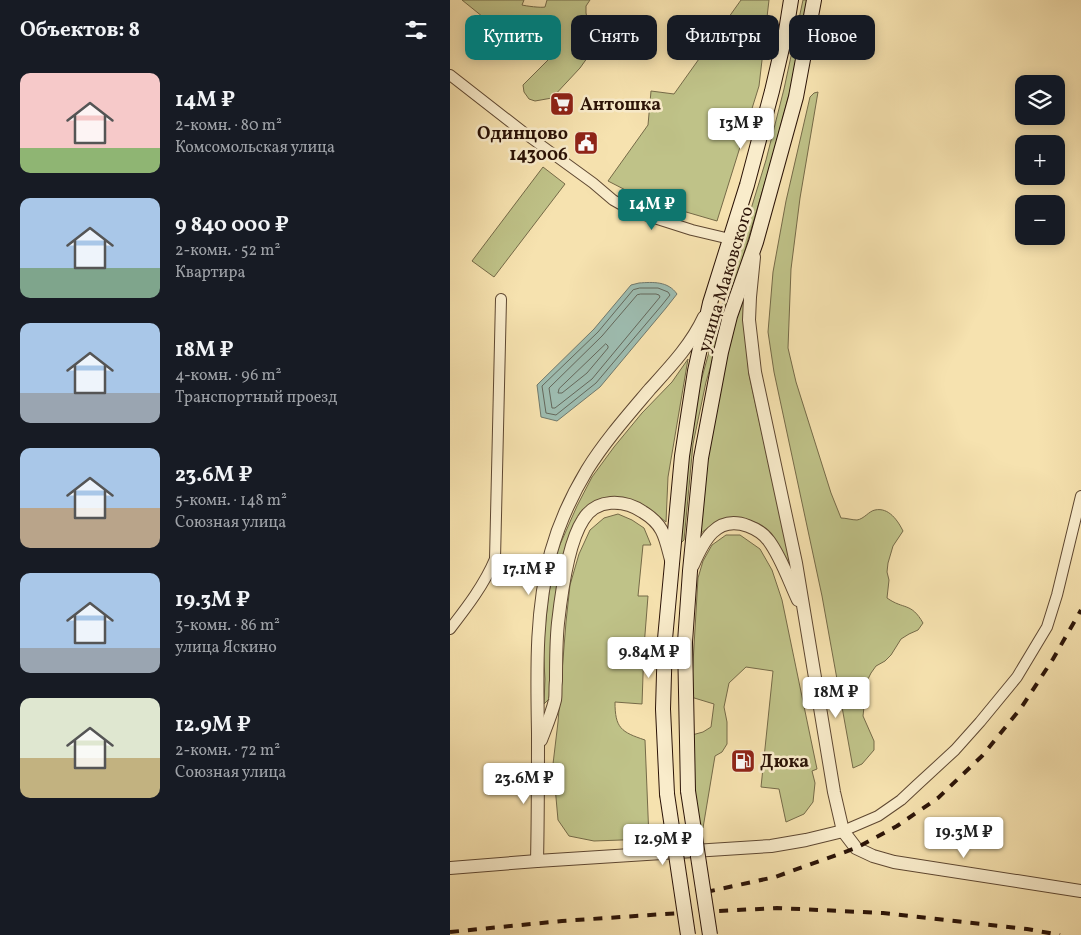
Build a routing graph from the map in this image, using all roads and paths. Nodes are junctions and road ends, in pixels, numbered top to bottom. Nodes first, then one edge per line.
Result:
1 (791, 0) edge
2 (814, 0) edge
3 (450, 75) edge
4 (730, 239) junction
5 (756, 242) junction
6 (501, 299) dead end
7 (710, 303) junction
8 (1081, 496) edge
9 (672, 566) junction
10 (690, 571) junction
11 (804, 612) junction
12 (450, 629) edge
13 (538, 749) junction
14 (842, 831) junction
15 (537, 861) junction
16 (450, 868) edge
17 (1081, 891) edge
18 (688, 935) edge
19 (710, 935) edge

1 - 4 main road, улица Маковского
2 - 5 main road, улица Маковского
3 - 4 street
4 - 7 main road, улица Маковского
5 - 10 main road, улица Маковского
5 - 11 street
6 - 12 street
7 - 9 main road, улица Маковского
7 - 13 street
8 - 14 street
9 - 13 street
9 - 18 main road, улица Маковского, bridge
10 - 11 street
10 - 19 main road, улица Маковского, bridge
11 - 14 street
13 - 15 street
14 - 15 street
14 - 17 street
15 - 16 street

